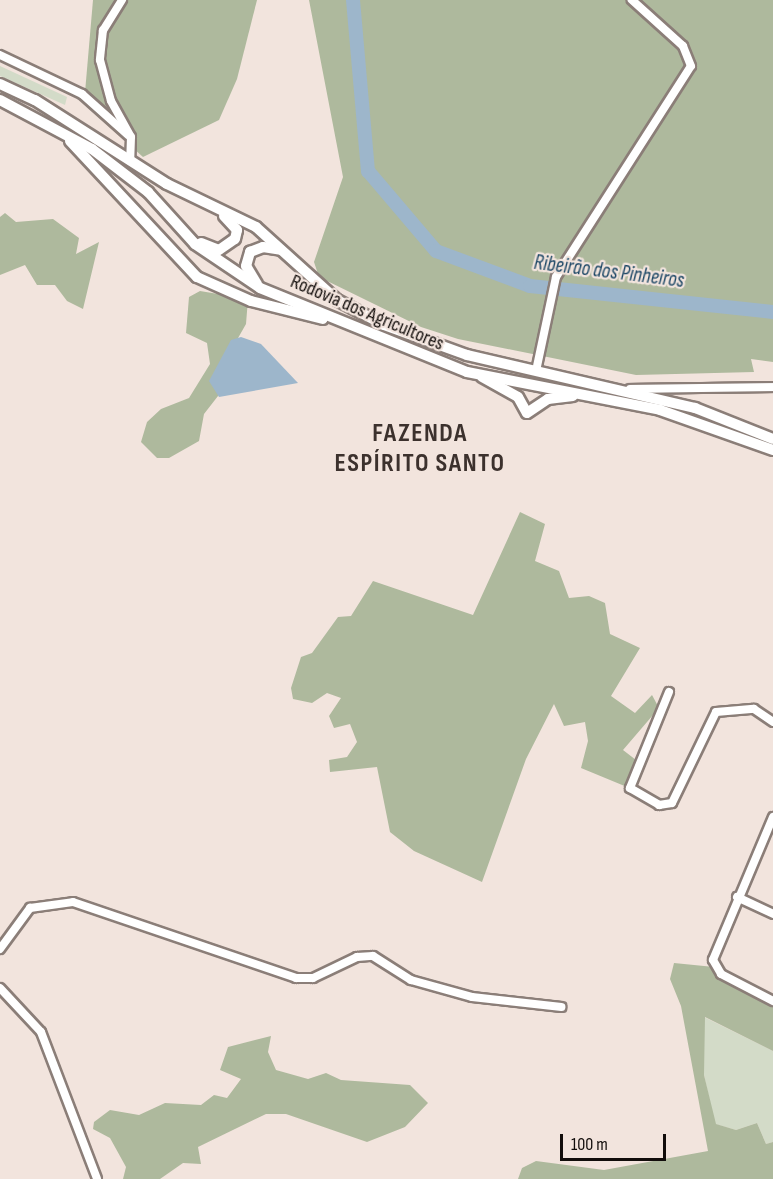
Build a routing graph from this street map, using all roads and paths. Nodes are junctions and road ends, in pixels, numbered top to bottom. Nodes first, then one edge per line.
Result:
1 (122, 0) edge
2 (632, 0) edge
3 (0, 55) edge
4 (0, 84) edge
5 (0, 100) edge
6 (57, 132) junction
7 (131, 137) junction
8 (130, 161) junction
9 (208, 203) junction
10 (175, 223) junction
11 (281, 250) junction
12 (260, 288) junction
13 (366, 331) junction
14 (536, 371) junction
15 (474, 372) junction
16 (773, 387) edge
17 (630, 389) junction
18 (582, 395) junction
19 (773, 439) edge
20 (773, 450) edge
21 (669, 692) dead end
22 (773, 722) edge
23 (773, 817) edge
24 (736, 897) junction
25 (773, 914) edge
26 (0, 949) edge
27 (0, 988) edge
28 (773, 1001) edge
29 (561, 1007) dead end
30 (98, 1179) edge

1 - 7 street
2 - 14 street
3 - 7 street
4 - 8 main road, Rodovia dos Agricultores
5 - 6 main road, Rodovia dos Agricultores
6 - 10 main road, Rodovia dos Agricultores
6 - 13 main road
7 - 8 street
8 - 9 main road, Rodovia dos Agricultores
9 - 10 main road
9 - 11 main road, Rodovia dos Agricultores
10 - 12 main road, Rodovia dos Agricultores
11 - 12 main road
11 - 14 main road, Rodovia dos Agricultores
12 - 13 main road, Rodovia dos Agricultores
13 - 15 main road, Rodovia dos Agricultores
14 - 17 main road, Rodovia dos Agricultores
15 - 18 main road, Rodovia dos Agricultores
15 - 18 main road
16 - 17 street
17 - 19 main road, Rodovia dos Agricultores
18 - 20 main road, Rodovia dos Agricultores
21 - 22 street
23 - 24 street
24 - 25 street
24 - 28 street
26 - 29 street
27 - 30 street

